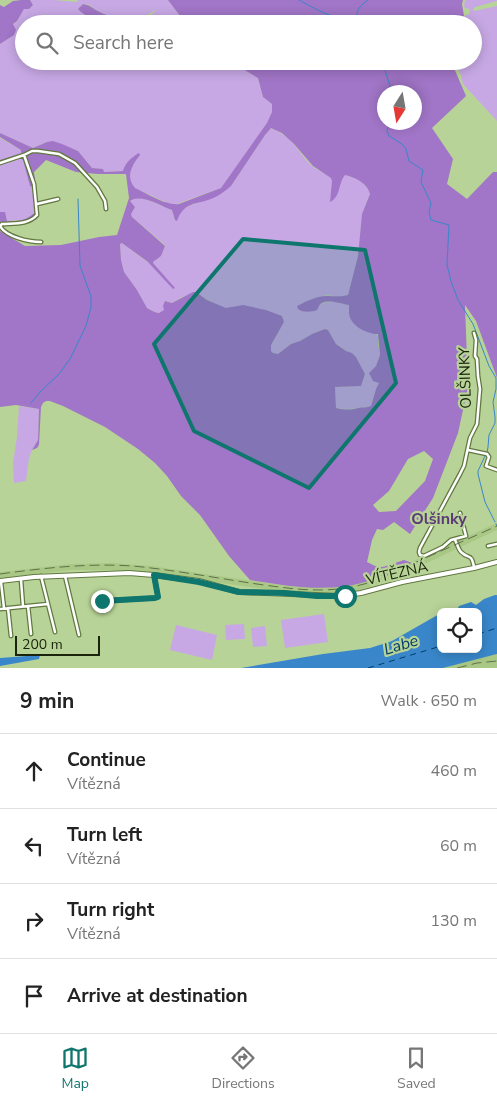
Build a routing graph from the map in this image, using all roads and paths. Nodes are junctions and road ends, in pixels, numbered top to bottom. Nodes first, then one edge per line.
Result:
1 (24, 155) junction
2 (0, 163) edge
3 (58, 199) dead end
4 (37, 204) junction
5 (106, 209) dead end
6 (41, 242) dead end
7 (474, 333) dead end
8 (468, 450) junction
9 (497, 470) edge
10 (460, 513) dead end
11 (455, 540) junction
12 (497, 544) edge
13 (488, 546) dead end
14 (497, 562) edge
15 (474, 568) junction
16 (154, 575) junction
17 (41, 576) junction
18 (65, 576) junction
19 (21, 580) dead end
20 (1, 581) edge
21 (99, 597) dead end
22 (102, 601) junction
23 (48, 604) junction
24 (23, 606) junction
25 (28, 606) junction
26 (102, 606) dead end
27 (2, 608) edge
28 (8, 608) junction
29 (54, 632) dead end
30 (31, 634) dead end
31 (79, 635) dead end
32 (11, 636) dead end

1 - 2 street
1 - 4 street
1 - 5 street
3 - 4 street
4 - 6 street
7 - 8 street, OLŠINKY
8 - 9 street
8 - 11 street, OLŠINKY
10 - 11 street
11 - 15 street
12 - 13 street
14 - 15 main road, VÍTĚZNÁ
15 - 16 main road, VÍTĚZNÁ
16 - 18 main road, VÍTĚZNÁ
16 - 22 street
17 - 18 main road, VÍTĚZNÁ
17 - 20 main road, VÍTĚZNÁ
17 - 23 street
18 - 31 street
19 - 24 street
20 - 27 street, VÍTĚZNÁ
21 - 22 street
22 - 26 street
23 - 25 street, VÍTĚZNÁ
23 - 29 street
24 - 25 street, VÍTĚZNÁ
24 - 28 street, VÍTĚZNÁ
25 - 30 street
27 - 28 street, VÍTĚZNÁ
28 - 32 street

